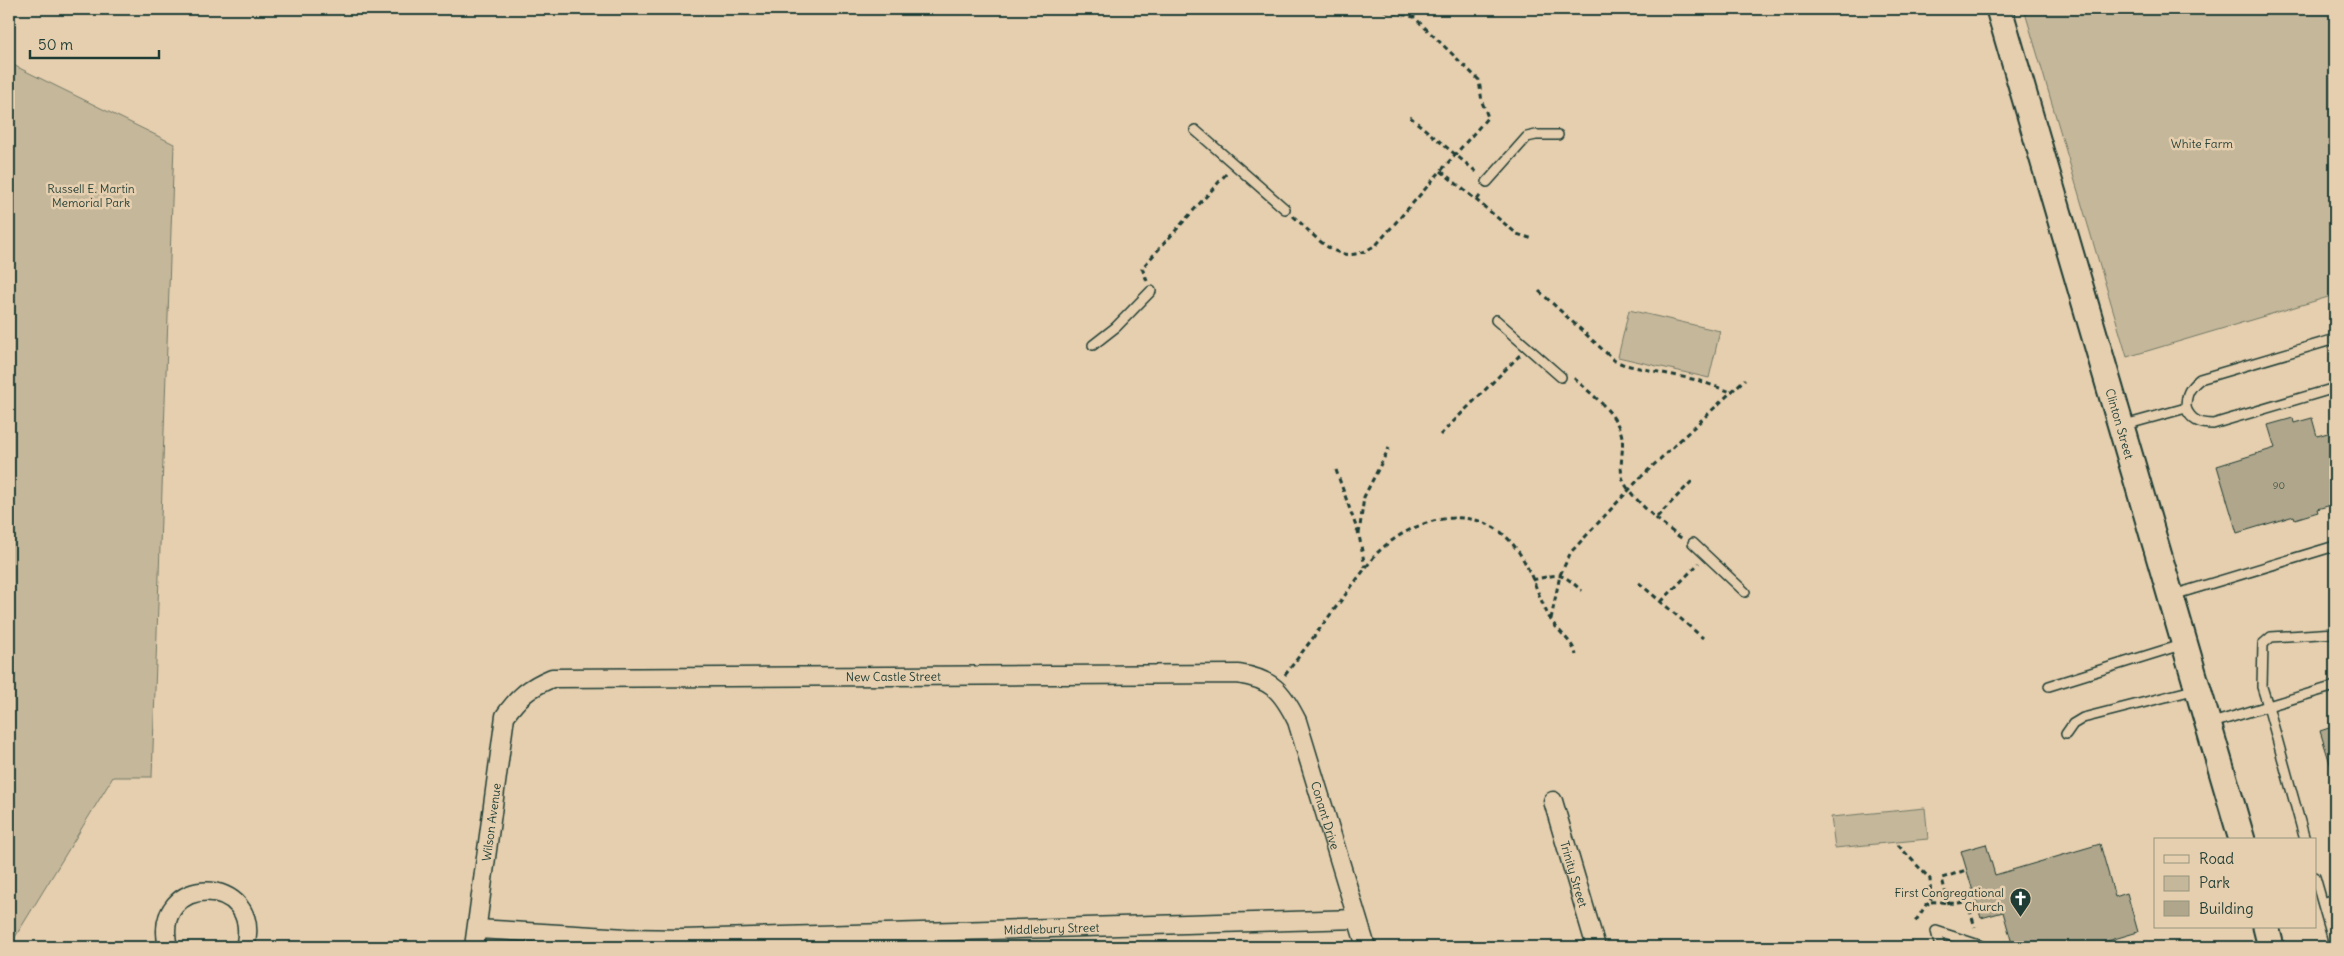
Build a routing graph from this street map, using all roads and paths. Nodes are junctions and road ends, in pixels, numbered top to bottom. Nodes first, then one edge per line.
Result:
1 (1378, 9) edge
2 (1999, 9) edge
3 (1410, 117) dead end
4 (1195, 130) dead end
5 (1558, 135) dead end
6 (1455, 154) junction
7 (1235, 165) junction
8 (1471, 167) dead end
9 (1441, 171) junction
10 (1487, 182) dead end
11 (1285, 208) joint
12 (1533, 239) dead end
13 (1151, 291) joint
14 (1539, 291) dead end
15 (1496, 320) dead end
16 (2335, 339) edge
17 (1093, 345) dead end
18 (1527, 348) junction
19 (1560, 377) joint
20 (1745, 379) dead end
21 (2335, 388) edge
22 (1731, 392) junction
23 (2186, 408) junction
24 (2121, 426) junction
25 (1440, 435) dead end
26 (1389, 448) dead end
27 (1336, 470) dead end
28 (1692, 481) dead end
29 (1628, 491) junction
30 (1656, 517) junction
31 (1359, 535) junction
32 (1693, 542) joint
33 (2335, 546) edge
34 (1706, 556) junction
35 (1365, 568) junction
36 (1560, 574) junction
37 (1532, 580) junction
38 (1639, 583) dead end
39 (1582, 592) dead end
40 (1745, 592) dead end
41 (2170, 596) junction
42 (1661, 602) junction
43 (1550, 620) junction
44 (2335, 633) edge
45 (1703, 638) dead end
46 (2184, 644) junction
47 (1576, 655) dead end
48 (2049, 686) dead end
49 (2335, 686) edge
50 (1275, 688) junction
51 (2197, 689) junction
52 (517, 699) joint
53 (2268, 706) junction
54 (2208, 725) junction
55 (2066, 734) dead end
56 (1553, 801) dead end
57 (2241, 838) edge
58 (2304, 838) edge
59 (1898, 845) dead end
60 (1966, 870) dead end
61 (2316, 880) edge
62 (2335, 899) edge
63 (1931, 902) junction
64 (2323, 903) junction
65 (1948, 904) junction
66 (1357, 919) junction
67 (1915, 922) dead end
68 (1975, 927) dead end
69 (2266, 928) edge
70 (477, 929) junction
71 (168, 947) edge
72 (245, 947) edge
73 (474, 947) edge
74 (1366, 947) edge
75 (1596, 947) edge
76 (1940, 947) edge
77 (1985, 947) edge
78 (2271, 947) edge
79 (2329, 947) edge

1 - 6 path
2 - 24 main road, Clinton Street
3 - 6 path
4 - 7 lane
5 - 10 lane
6 - 8 path
6 - 9 path
7 - 11 lane
7 - 13 path
9 - 11 path
9 - 12 path
13 - 17 lane
14 - 22 path
15 - 18 lane
16 - 23 lane
18 - 19 lane
18 - 25 path
19 - 29 path
20 - 22 path
21 - 23 lane
22 - 29 path
23 - 24 lane
24 - 41 main road, Clinton Street
26 - 31 path
27 - 31 path
28 - 30 path
29 - 30 path
29 - 36 path
30 - 32 path
31 - 35 path
32 - 34 lane
33 - 41 lane
34 - 40 lane
34 - 42 path
35 - 37 path
35 - 50 path
36 - 37 path
36 - 39 path
36 - 43 path
37 - 43 path
38 - 42 path
41 - 46 main road, Clinton Street
42 - 45 path
43 - 47 path
44 - 53 lane
46 - 48 lane
46 - 51 main road, Clinton Street
49 - 53 lane
50 - 52 street, New Castle Street
50 - 66 street, Conant Drive
51 - 54 main road, Clinton Street
51 - 55 lane
52 - 70 street, Wilson Avenue
53 - 54 lane
53 - 58 lane
54 - 57 main road, Clinton Street
56 - 75 street, Trinity Street
59 - 63 path
60 - 65 path
61 - 64 lane
62 - 64 lane
63 - 65 path
63 - 67 path
64 - 79 lane
65 - 68 path
66 - 70 street, Middlebury Street
66 - 74 street, Conant Drive
69 - 78 main road
70 - 73 street, Wilson Avenue
71 - 72 street
76 - 77 lane

